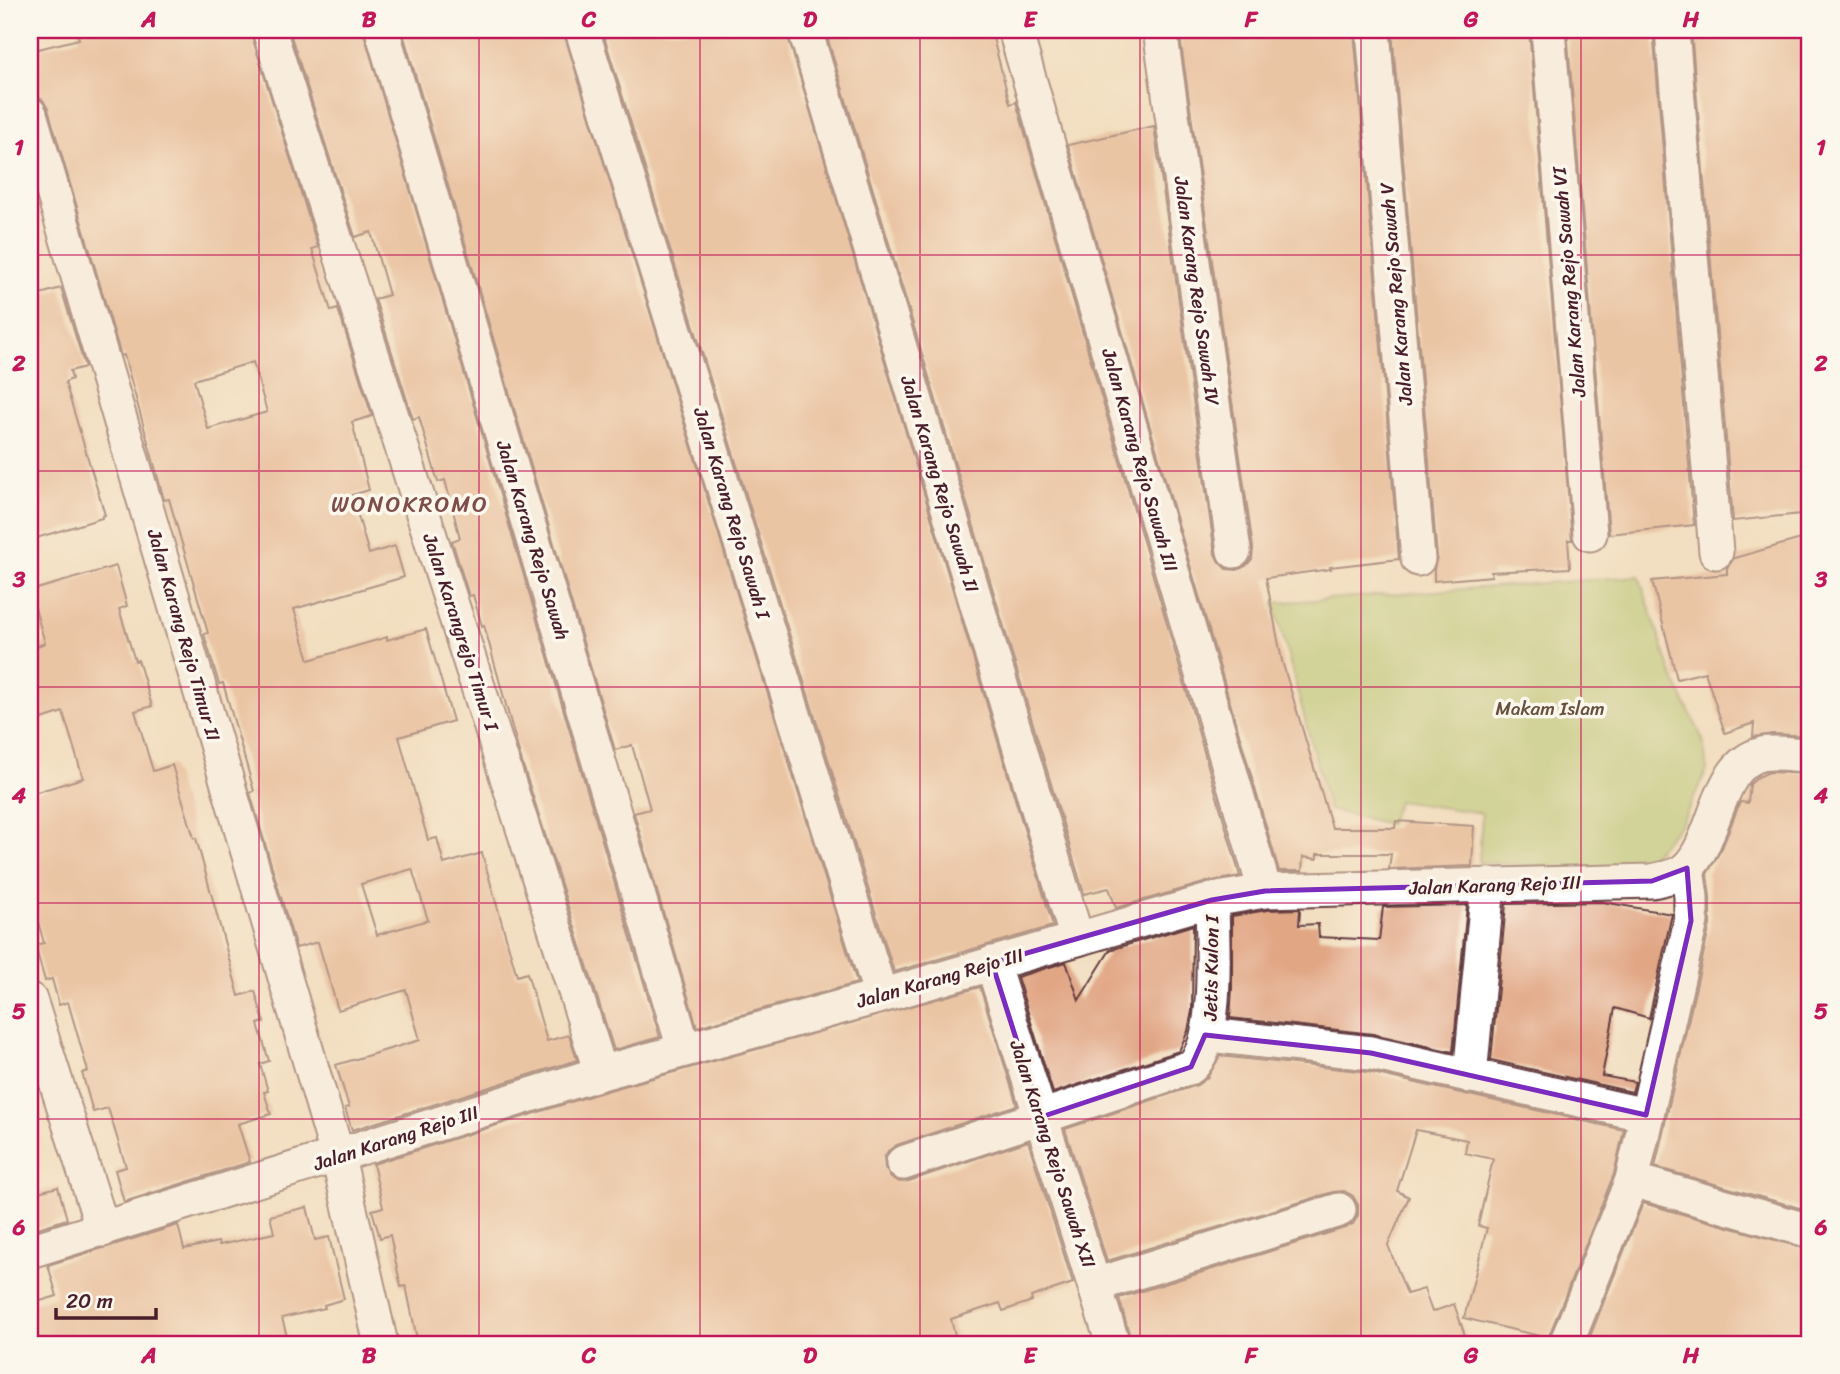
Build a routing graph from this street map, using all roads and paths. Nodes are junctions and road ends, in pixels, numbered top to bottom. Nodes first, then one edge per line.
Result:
1 (269, 30) edge
2 (382, 30) edge
3 (582, 30) edge
4 (805, 30) edge
5 (1015, 30) edge
6 (1160, 30) edge
7 (1373, 30) edge
8 (1548, 30) edge
9 (1672, 30) edge
10 (30, 114) edge
11 (1590, 534) dead end
12 (1234, 551) dead end
13 (1716, 552) dead end
14 (1418, 559) dead end
15 (1810, 755) edge
16 (1687, 868) junction
17 (1488, 885) junction
18 (1265, 891) junction
19 (1212, 900) junction
20 (1077, 939) junction
21 (992, 963) junction
22 (881, 996) junction
23 (30, 1000) edge
24 (1209, 1035) junction
25 (684, 1049) junction
26 (601, 1073) junction
27 (1470, 1076) junction
28 (1646, 1115) junction
29 (1041, 1117) junction
30 (338, 1157) junction
31 (903, 1163) dead end
32 (1632, 1180) junction
33 (1339, 1210) dead end
34 (103, 1230) junction
35 (1810, 1231) edge
36 (30, 1251) edge
37 (1095, 1285) junction
38 (381, 1344) edge
39 (1114, 1344) edge
40 (1566, 1344) edge

1 - 26 street, Jalan Karangrejo Timur I
2 - 25 street, Jalan Karang Rejo Sawah
3 - 22 street, Jalan Karang Rejo Sawah I
4 - 20 street, Jalan Karang Rejo Sawah II
5 - 18 street, Jalan Karang Rejo Sawah III
6 - 12 street, Jalan Karang Rejo Sawah IV
7 - 14 street, Jalan Karang Rejo Sawah V
8 - 11 street, Jalan Karang Rejo Sawah VI
9 - 13 street
10 - 30 street, Jalan Karang Rejo Timur II
15 - 16 street
16 - 17 street, Jalan Karang Rejo III
16 - 28 street
17 - 18 street, Jalan Karang Rejo III
17 - 27 street
18 - 19 street, Jalan Karang Rejo III
19 - 20 street, Jalan Karang Rejo III
19 - 24 street, Jetis Kulon I
20 - 21 street, Jalan Karang Rejo III
21 - 22 street, Jalan Karang Rejo III
21 - 29 street, Jalan Karang Rejo Sawah XII
22 - 25 street, Jalan Karang Rejo III
23 - 34 street
24 - 27 street
24 - 29 street
25 - 26 street, Jalan Karang Rejo III
26 - 30 street, Jalan Karang Rejo III
27 - 28 street
28 - 32 street
29 - 31 street
29 - 37 street, Jalan Karang Rejo Sawah XII
30 - 34 street, Jalan Karang Rejo III
30 - 38 street, Jalan Karang Rejo Timur II
32 - 35 street
32 - 40 street
33 - 37 street
34 - 36 street, Jalan Karang Rejo III
37 - 39 street, Jalan Karang Rejo Sawah XII

